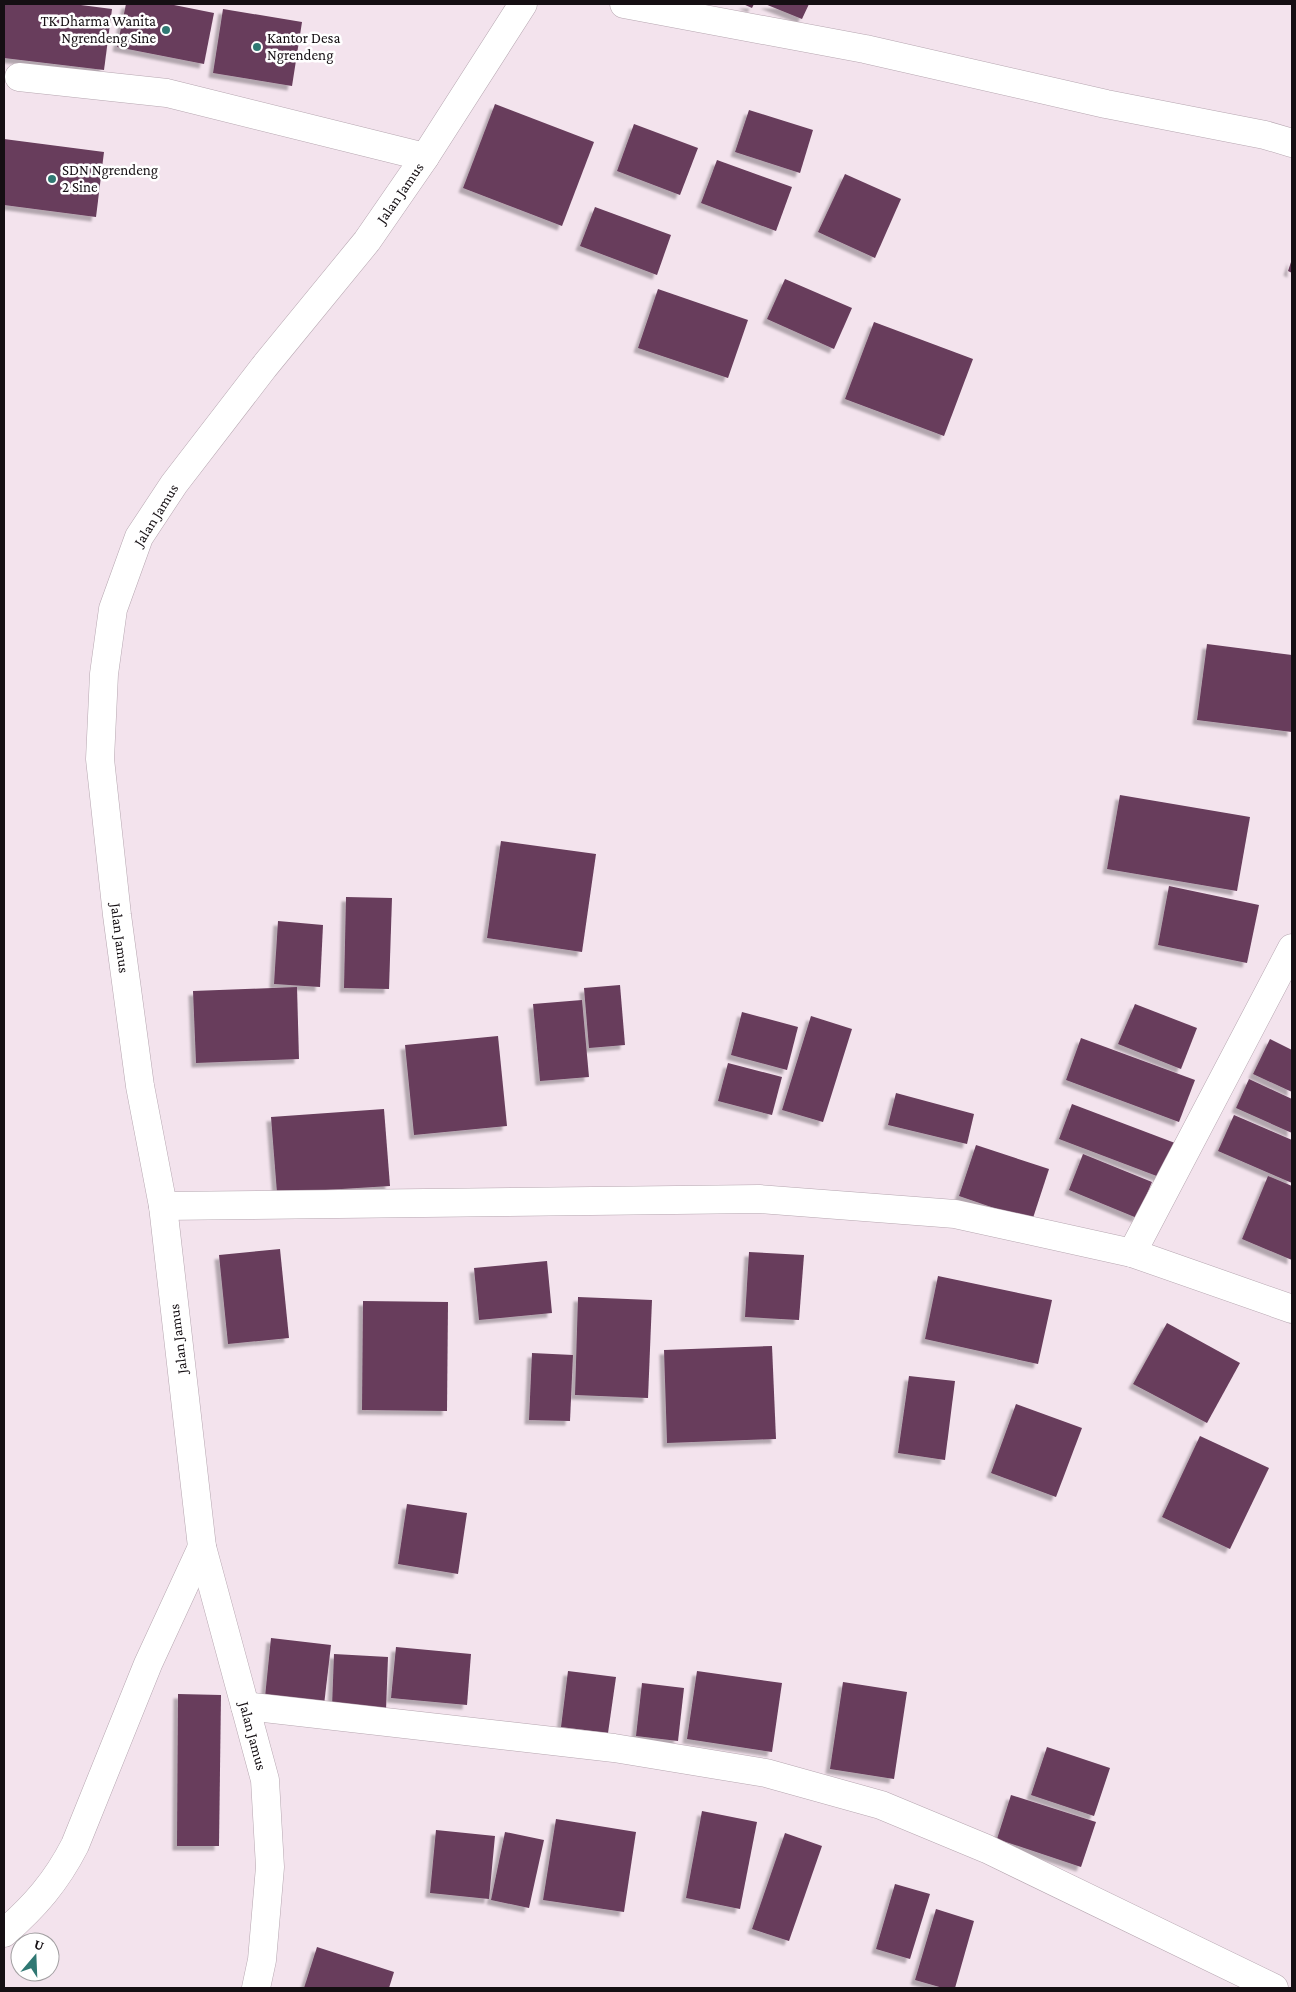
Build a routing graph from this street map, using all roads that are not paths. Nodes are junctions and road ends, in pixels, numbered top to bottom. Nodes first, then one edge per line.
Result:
1 (523, 4) edge
2 (624, 4) edge
3 (19, 77) dead end
4 (1292, 142) edge
5 (425, 157) junction
6 (1292, 948) edge
7 (163, 1206) junction
8 (1132, 1253) junction
9 (1292, 1309) edge
10 (202, 1547) junction
11 (245, 1706) junction
12 (4, 1933) edge
13 (256, 1988) edge
14 (1274, 1988) edge

1 - 5 street, Jalan Jamus
2 - 4 street
3 - 5 street
5 - 7 street, Jalan Jamus
6 - 8 street
7 - 8 street
7 - 10 street, Jalan Jamus
8 - 9 street
10 - 11 street, Jalan Jamus
10 - 12 street
11 - 13 street, Jalan Jamus
11 - 14 street

